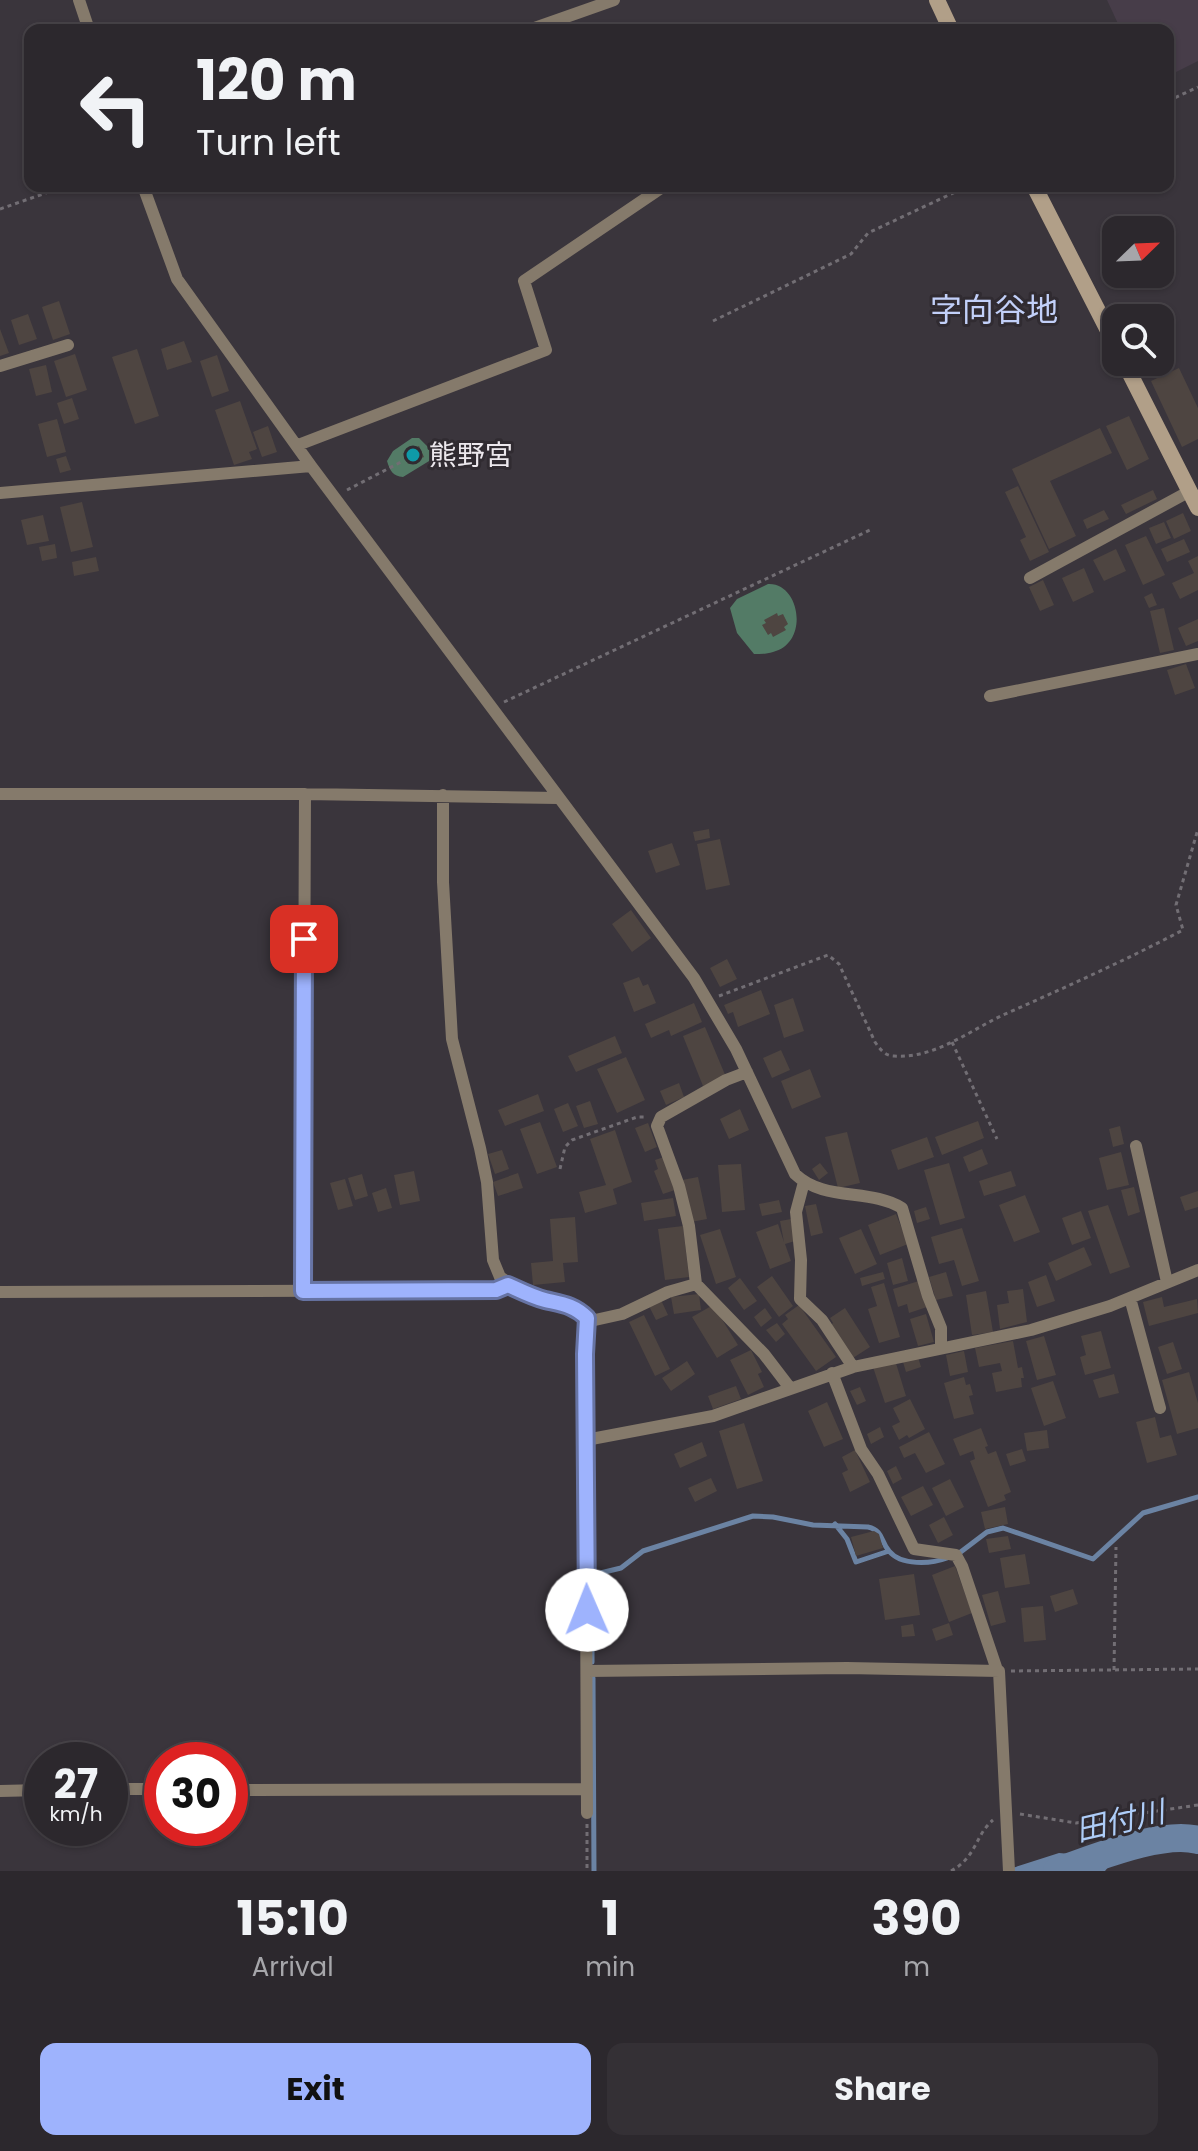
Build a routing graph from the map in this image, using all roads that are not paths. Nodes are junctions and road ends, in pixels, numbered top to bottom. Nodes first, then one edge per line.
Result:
1 (79, 0) edge
2 (614, 0) edge
3 (937, 0) edge
4 (87, 24) edge
5 (546, 24) edge
6 (948, 24) edge
7 (145, 192) edge
8 (655, 192) edge
9 (1037, 192) edge
10 (1102, 319) edge
11 (68, 345) dead end
12 (0, 366) edge
13 (1131, 376) edge
14 (298, 445) junction
15 (311, 466) junction
16 (1190, 491) junction
17 (0, 493) edge
18 (1198, 508) edge
19 (1030, 578) dead end
20 (1198, 654) edge
21 (990, 696) dead end
22 (0, 794) edge
23 (305, 794) junction
24 (443, 795) junction
25 (558, 798) junction
26 (747, 1072) junction
27 (1136, 1146) dead end
28 (804, 1182) junction
29 (1198, 1270) edge
30 (1167, 1282) junction
31 (696, 1284) junction
32 (508, 1285) junction
33 (303, 1291) junction
34 (0, 1292) edge
35 (1130, 1298) junction
36 (587, 1318) junction
37 (941, 1347) junction
38 (853, 1367) junction
39 (832, 1373) junction
40 (790, 1388) junction
41 (1160, 1408) dead end
42 (586, 1440) junction
43 (998, 1670) junction
44 (587, 1671) junction
45 (587, 1789) junction
46 (24, 1790) edge
47 (248, 1790) edge
48 (0, 1791) edge
49 (587, 1813) road end
50 (1009, 1871) edge

1 - 4 street
2 - 5 street
3 - 6 street
7 - 14 street
8 - 14 street
9 - 10 street
11 - 12 street
13 - 16 street
14 - 15 street
15 - 17 street
15 - 25 street
16 - 18 street
16 - 19 street
20 - 21 street
22 - 23 street
23 - 24 street
23 - 33 street
24 - 25 street
24 - 32 street
25 - 26 street
26 - 28 street
26 - 31 street
27 - 30 street
28 - 37 street
28 - 38 street
29 - 30 street
30 - 35 street
31 - 36 street
31 - 40 street
32 - 33 street
32 - 36 street
33 - 34 street
35 - 37 street
35 - 41 street
36 - 42 street
37 - 38 street
38 - 39 street
39 - 40 street
39 - 43 street
40 - 42 street
42 - 44 street
43 - 44 street
43 - 50 street
44 - 45 street
45 - 47 street
45 - 49 street
46 - 48 street

